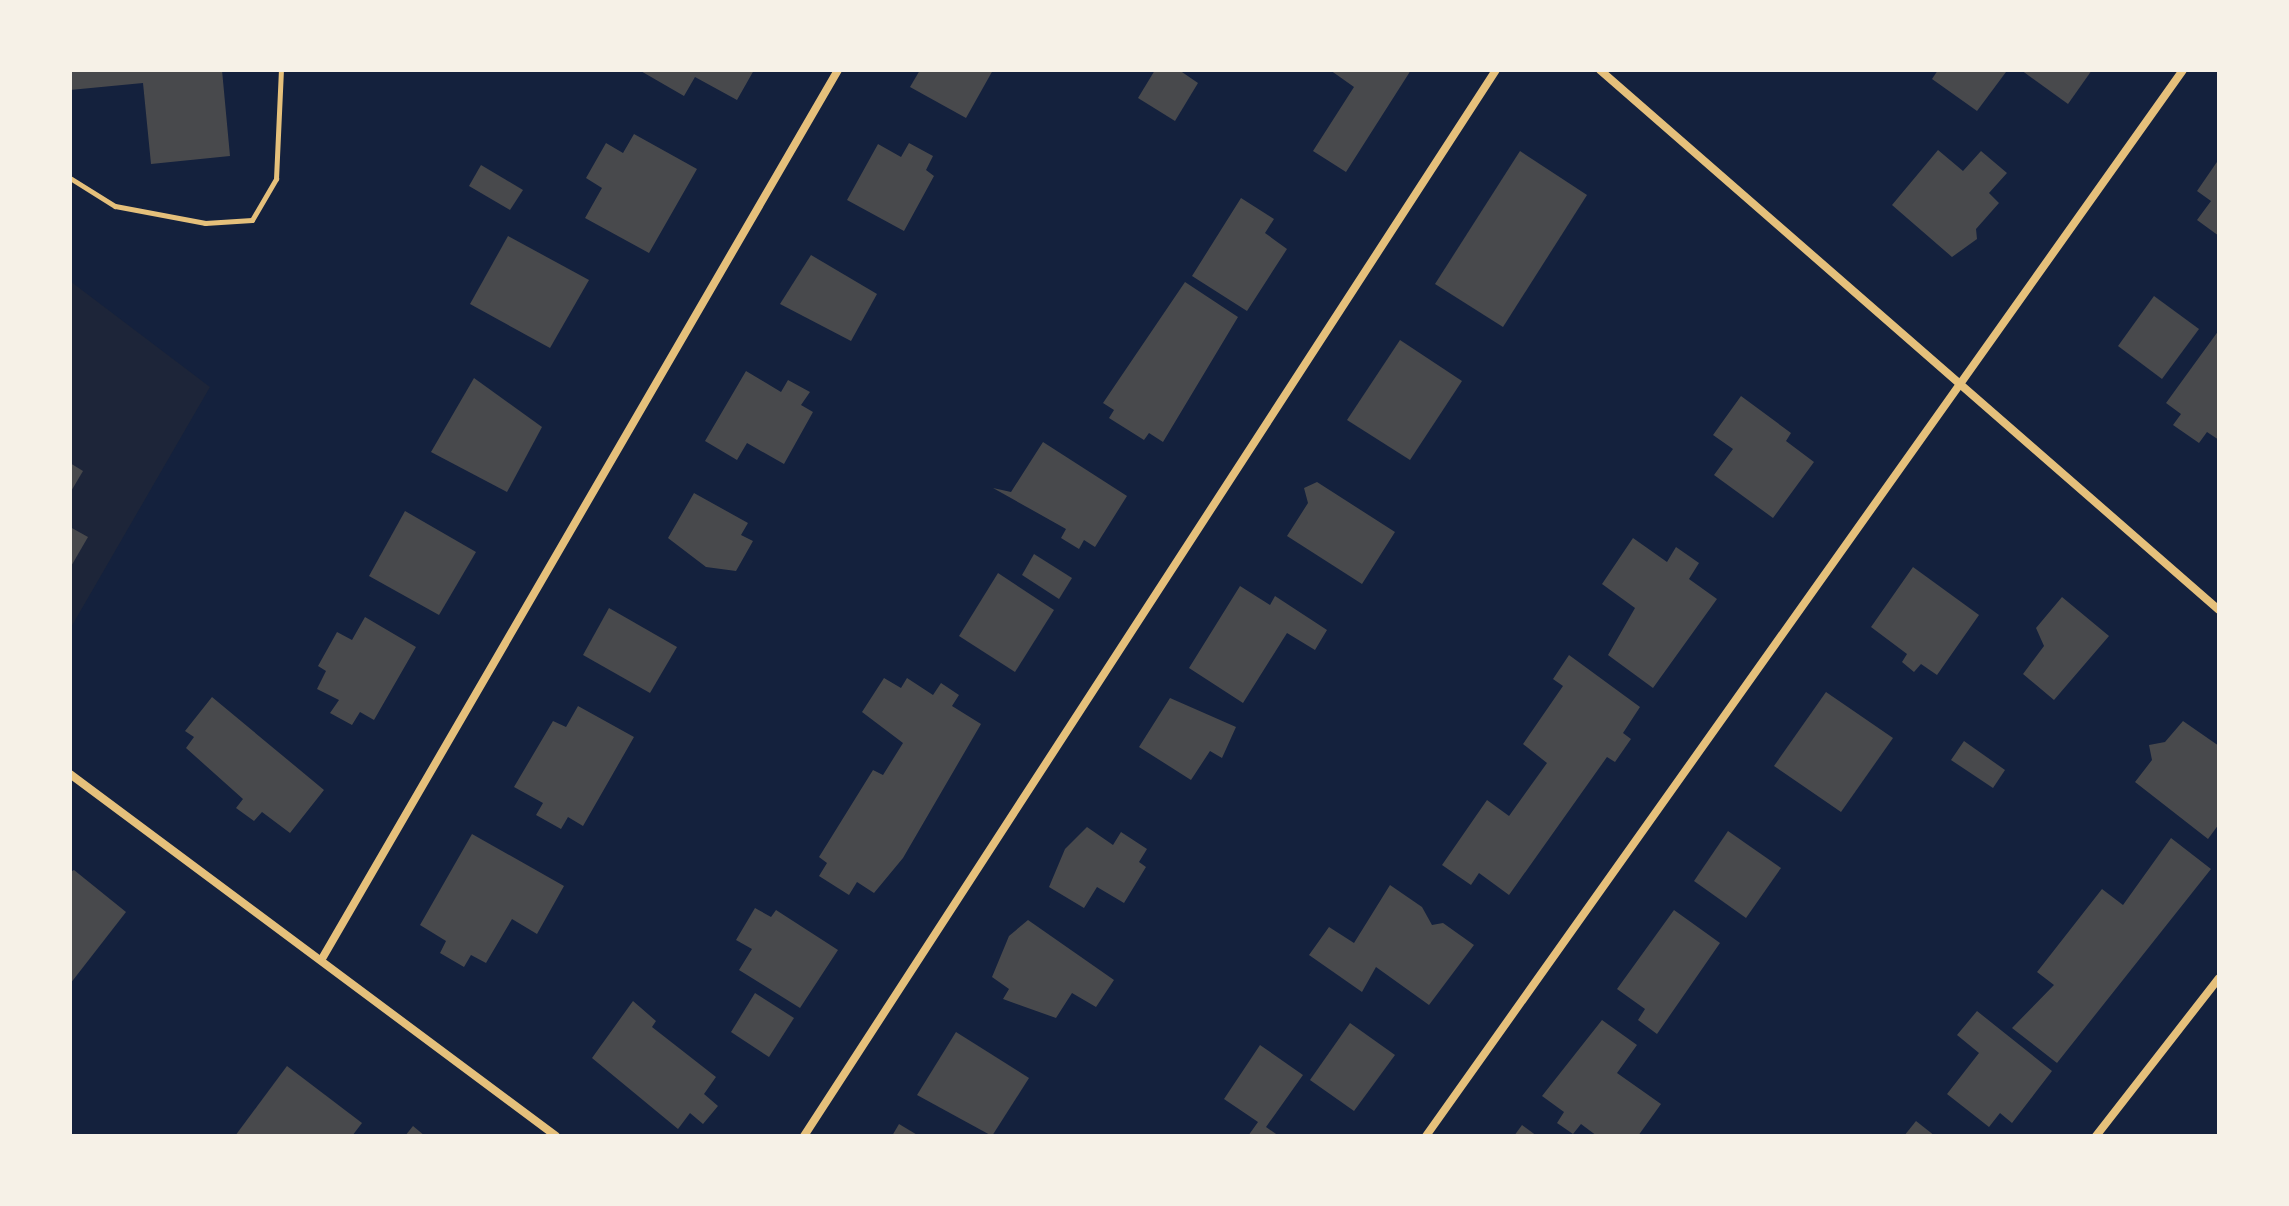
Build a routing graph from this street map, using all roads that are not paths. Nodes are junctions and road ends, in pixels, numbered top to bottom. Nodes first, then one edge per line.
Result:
1 (838, 70) edge
2 (1496, 70) edge
3 (1600, 70) edge
4 (2183, 70) edge
5 (1956, 386) junction
6 (2219, 610) edge
7 (70, 774) edge
8 (323, 957) junction
9 (2219, 978) edge
10 (556, 1136) edge
11 (804, 1136) edge
12 (1426, 1136) edge
13 (2096, 1136) edge

1 - 8 street
2 - 11 street
3 - 5 street
4 - 5 street
5 - 6 street
5 - 12 street
7 - 8 street
8 - 10 street
9 - 13 street

